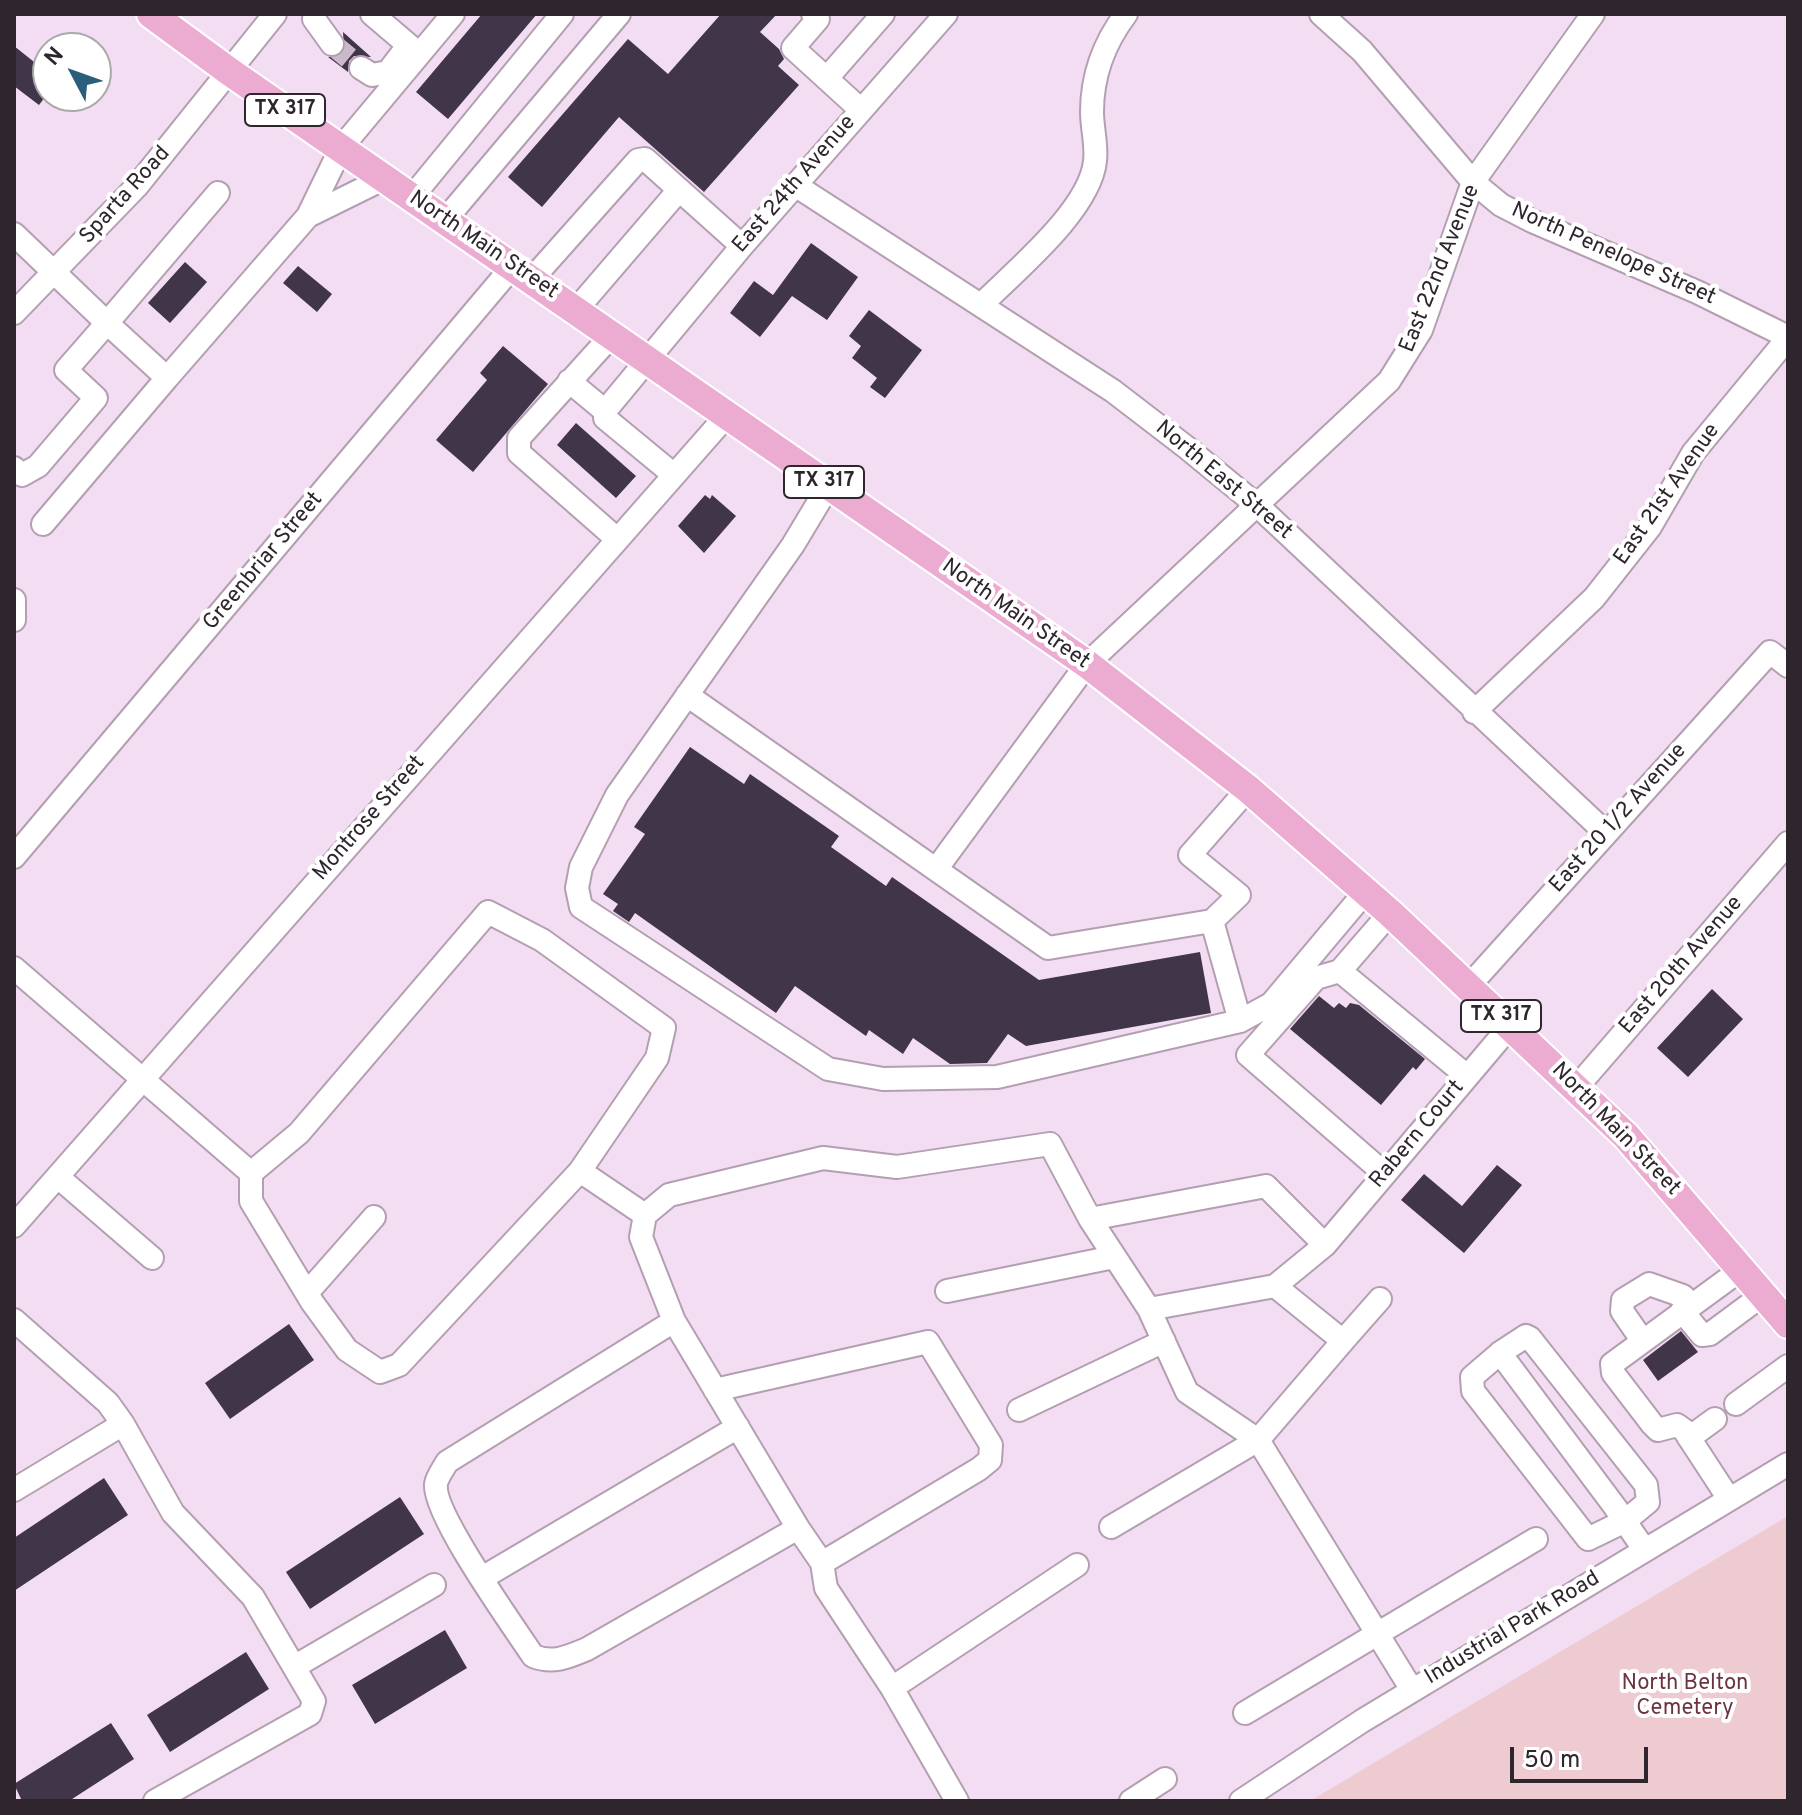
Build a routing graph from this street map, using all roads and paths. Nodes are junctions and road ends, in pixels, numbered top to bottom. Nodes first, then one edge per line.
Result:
1 (151, 14) edge
2 (275, 14) edge
3 (315, 14) edge
4 (372, 14) edge
5 (453, 14) edge
6 (562, 14) edge
7 (813, 14) edge
8 (883, 14) edge
9 (1126, 14) edge
10 (1321, 14) edge
11 (1593, 14) edge
12 (615, 15) edge
13 (942, 15) edge
14 (181, 26) edge
15 (332, 44) tunnel mouth
16 (414, 50) junction
17 (361, 68) tunnel mouth
18 (230, 72) junction
19 (827, 78) junction
20 (861, 110) junction
21 (341, 148) junction
22 (385, 178) junction
23 (1473, 182) junction
24 (795, 185) junction
25 (679, 190) junction
26 (218, 193) dead end
27 (412, 197) junction
28 (308, 216) junction
29 (445, 220) junction
30 (14, 234) edge
31 (742, 246) junction
32 (57, 272) junction
33 (522, 273) junction
34 (981, 305) junction
35 (576, 310) junction
36 (14, 313) edge
37 (107, 323) junction
38 (612, 335) junction
39 (1788, 338) edge
40 (648, 359) junction
41 (167, 378) junction
42 (569, 381) junction
43 (605, 411) junction
44 (728, 414) junction
45 (14, 468) edge
46 (674, 475) junction
47 (829, 485) junction
48 (1258, 506) junction
49 (43, 524) dead end
50 (617, 539) junction
51 (14, 600) edge
52 (14, 620) edge
53 (1779, 659) edge
54 (1087, 664) junction
55 (687, 695) junction
56 (1474, 712) junction
57 (1248, 789) junction
58 (1606, 833) junction
59 (1788, 843) edge
60 (14, 857) edge
61 (937, 868) junction
62 (1366, 891) junction
63 (1390, 913) junction
64 (1212, 921) junction
65 (14, 968) edge
66 (1340, 971) junction
67 (1468, 987) junction
68 (1240, 1021) junction
69 (1511, 1025) junction
70 (1467, 1076) junction
71 (140, 1080) junction
72 (1576, 1088) junction
73 (580, 1171) junction
74 (251, 1173) junction
75 (1385, 1174) junction
76 (58, 1177) junction
77 (645, 1215) junction
78 (374, 1217) dead end
79 (1090, 1219) junction
80 (14, 1226) edge
81 (1325, 1245) junction
82 (1114, 1257) junction
83 (152, 1258) dead end
84 (1743, 1268) junction
85 (1275, 1286) junction
86 (947, 1291) dead end
87 (307, 1293) junction
88 (1764, 1294) junction
89 (1380, 1299) dead end
90 (1686, 1308) junction
91 (1149, 1309) junction
92 (1786, 1319) edge
93 (14, 1320) edge
94 (674, 1321) junction
95 (1642, 1340) junction
96 (1164, 1341) junction
97 (1343, 1341) junction
98 (1500, 1353) junction
99 (1788, 1366) edge
100 (715, 1390) junction
101 (1736, 1404) dead end
102 (1019, 1410) dead end
103 (1715, 1419) dead end
104 (123, 1424) junction
105 (738, 1427) junction
106 (1689, 1438) junction
107 (1258, 1440) junction
108 (1788, 1464) edge
109 (14, 1490) edge
110 (1729, 1499) junction
111 (1625, 1521) junction
112 (1111, 1527) dead end
113 (798, 1528) junction
114 (1536, 1539) dead end
115 (1644, 1549) junction
116 (822, 1563) junction
117 (1077, 1565) dead end
118 (482, 1578) junction
119 (434, 1585) dead end
120 (1379, 1632) junction
121 (294, 1667) junction
122 (892, 1688) junction
123 (1412, 1690) junction
124 (1245, 1713) dead end
125 (1165, 1779) dead end
126 (155, 1801) edge
127 (957, 1801) edge
128 (1131, 1801) edge
129 (1241, 1801) edge

1 - 14 main road, North Main Street / TX 317
2 - 18 street, Sparta Road
3 - 15 street
4 - 16 street
5 - 16 street
6 - 27 street
7 - 19 street
8 - 19 street
9 - 34 street
10 - 23 street, North Penelope Street
11 - 23 street, East 22nd Avenue
12 - 29 street
13 - 20 street, East 24th Avenue
14 - 18 main road, North Main Street / TX 317
16 - 17 street
16 - 21 street
18 - 21 main road, North Main Street / TX 317
18 - 32 street, Sparta Road
19 - 20 street
20 - 24 street, East 24th Avenue
21 - 22 main road, North Main Street / TX 317
21 - 28 street
22 - 27 main road, North Main Street / TX 317
22 - 28 street
23 - 39 street, North Penelope Street
23 - 48 street, East 22nd Avenue
24 - 31 street, East 24th Avenue
24 - 34 street, North East Street
25 - 31 street
25 - 33 street, Greenbriar Street
25 - 35 street
26 - 37 street
27 - 29 main road, North Main Street / TX 317
28 - 41 street
29 - 33 main road, North Main Street / TX 317
30 - 32 street
31 - 40 street, East 24th Avenue
32 - 36 street, Sparta Road
32 - 37 street
33 - 35 main road, North Main Street / TX 317
33 - 60 street, Greenbriar Street
34 - 48 street, North East Street
35 - 38 main road, North Main Street / TX 317
37 - 41 street
37 - 45 street
38 - 40 main road, North Main Street / TX 317
38 - 42 street
39 - 56 street, East 21st Avenue
40 - 43 street, East 24th Avenue
40 - 44 main road, North Main Street / TX 317
41 - 49 street
42 - 43 street
42 - 50 street
43 - 46 street
44 - 46 street, Montrose Street
44 - 47 main road, North Main Street / TX 317
46 - 50 street, Montrose Street
47 - 54 main road, North Main Street / TX 317
47 - 55 street
48 - 54 street, East 22nd Avenue
48 - 56 street, North East Street
50 - 71 street, Montrose Street
51 - 52 street
53 - 58 street, East 20 1/2 Avenue
54 - 57 main road, North Main Street / TX 317
54 - 61 street, East 22nd Avenue
55 - 61 street
55 - 68 street
56 - 58 street, North East Street
57 - 62 main road, North Main Street / TX 317
57 - 64 street
58 - 67 street, East 20 1/2 Avenue
59 - 72 street, East 20th Avenue
61 - 64 street
62 - 63 main road, North Main Street / TX 317
62 - 68 street
63 - 66 street
63 - 67 main road, North Main Street / TX 317
64 - 68 street
65 - 71 street
66 - 70 street
66 - 75 street
67 - 69 main road, North Main Street / TX 317
69 - 70 street, Rabern Court
69 - 72 main road, North Main Street / TX 317
70 - 75 street, Rabern Court
71 - 74 street
71 - 76 street, Montrose Street
72 - 84 main road, North Main Street / TX 317
73 - 74 street
73 - 77 street
73 - 87 street
74 - 87 street
75 - 81 street, Rabern Court
76 - 80 street, Montrose Street
76 - 83 street
77 - 79 street
77 - 94 street
78 - 87 street
79 - 81 street
79 - 82 street
81 - 85 street, Rabern Court
82 - 86 street
82 - 91 street
84 - 88 main road, North Main Street / TX 317
84 - 90 street
85 - 91 street
85 - 97 street
88 - 90 street
88 - 92 main road, North Main Street / TX 317
89 - 97 street
90 - 95 street
90 - 95 street
91 - 96 street
93 - 104 street
94 - 100 street
94 - 118 street
95 - 106 street
96 - 102 street
96 - 107 street
97 - 107 street
98 - 111 street
98 - 111 street
98 - 111 street
99 - 101 street
100 - 105 street
100 - 116 street
103 - 106 street
104 - 109 street
104 - 121 street
105 - 113 street
105 - 118 street
106 - 110 street
107 - 112 street
107 - 120 street
108 - 110 street, Industrial Park Road
110 - 115 street, Industrial Park Road
111 - 115 street
113 - 116 street
113 - 118 street
114 - 120 street
115 - 123 street, Industrial Park Road
116 - 122 street
117 - 122 street
119 - 121 street
120 - 123 street
120 - 124 street
121 - 126 street
122 - 127 street
123 - 129 street, Industrial Park Road
125 - 128 street

